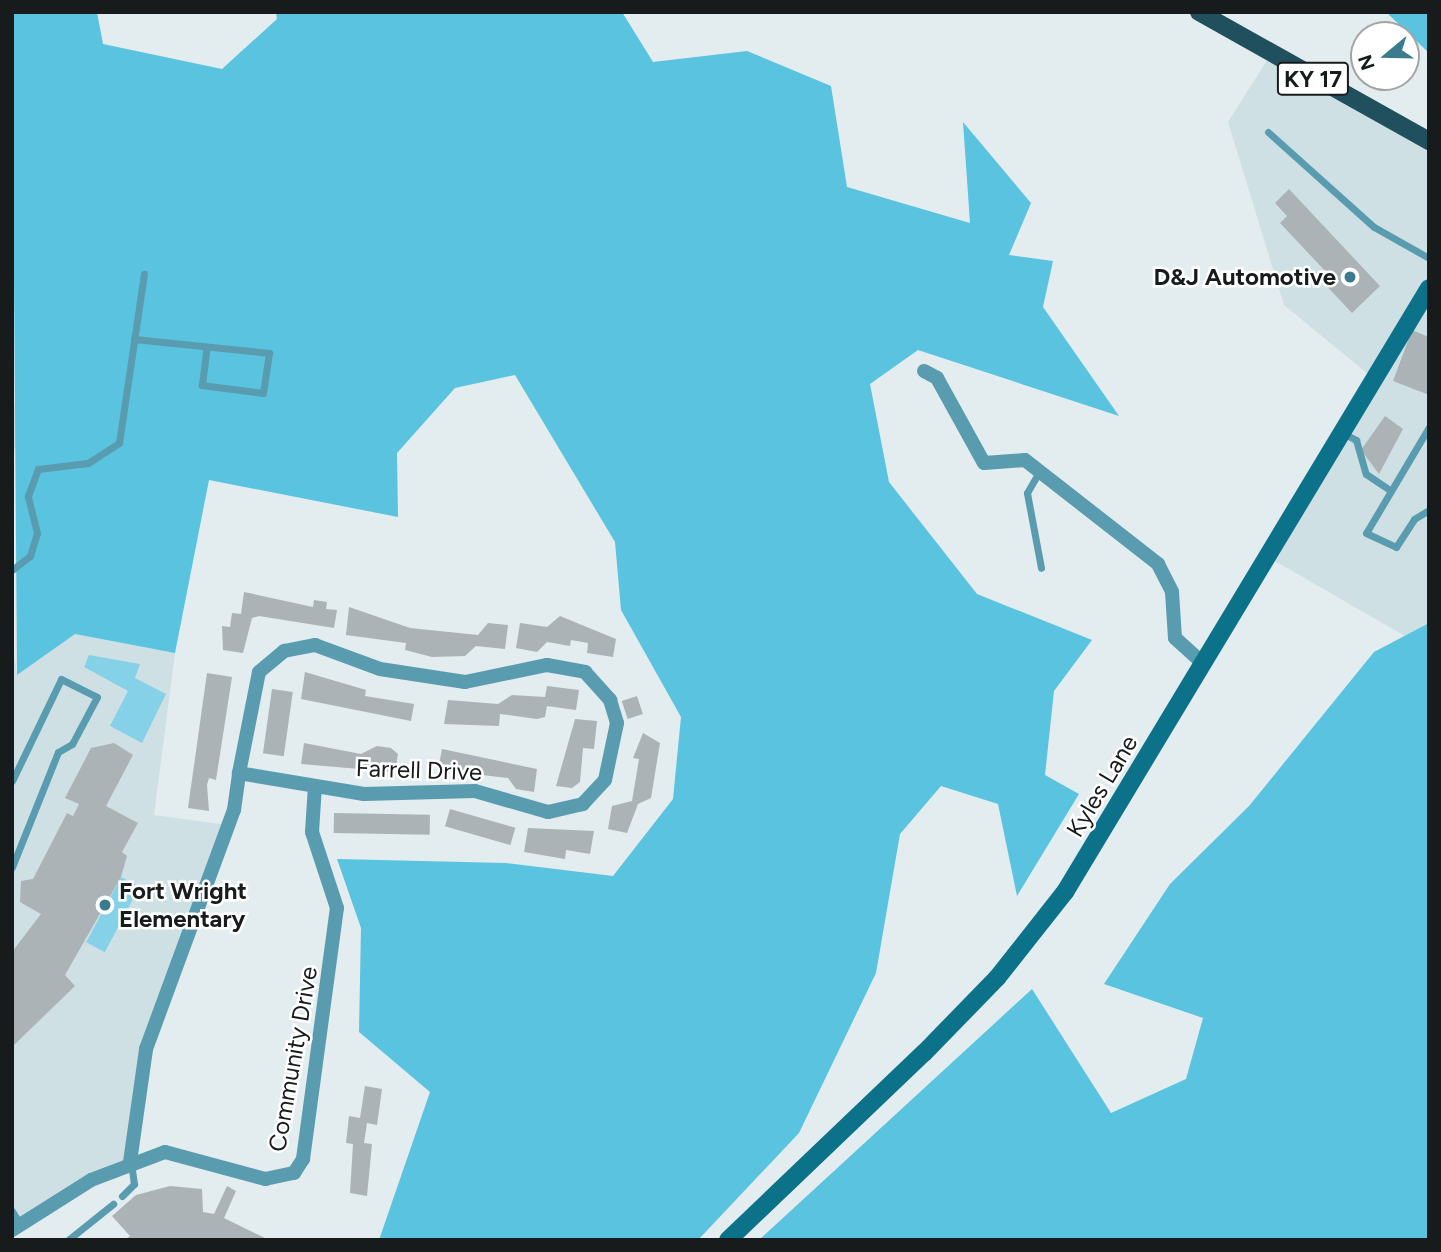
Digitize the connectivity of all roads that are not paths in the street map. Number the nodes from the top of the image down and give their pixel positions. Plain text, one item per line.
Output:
1 (1199, 12) edge
2 (1268, 132) dead end
3 (1429, 141) edge
4 (1429, 258) edge
5 (144, 274) dead end
6 (1429, 288) edge
7 (1424, 307) edge
8 (134, 340) junction
9 (207, 347) junction
10 (924, 371) dead end
11 (1429, 427) edge
12 (1343, 432) junction
13 (1039, 471) junction
14 (1390, 490) junction
15 (1429, 509) edge
16 (1041, 568) dead end
17 (12, 570) edge
18 (1203, 663) junction
19 (239, 773) junction
20 (12, 780) edge
21 (315, 786) junction
22 (12, 844) edge
23 (15, 853) junction
24 (12, 867) edge
25 (131, 1162) junction
26 (122, 1196) dead end
27 (113, 1204) dead end
28 (12, 1211) edge
29 (16, 1227) edge
30 (68, 1240) edge
31 (728, 1240) edge

1 - 3 main road, KY 17
2 - 4 lane
5 - 8 lane
6 - 7 main road, Kyles Lane
7 - 12 main road, Kyles Lane
8 - 9 lane
8 - 17 lane
9 - 9 lane
10 - 13 street
11 - 14 lane
12 - 14 lane
12 - 18 main road, Kyles Lane
13 - 16 lane
13 - 18 street
14 - 15 lane
18 - 31 main road, Kyles Lane
19 - 21 street, Farrell Drive
19 - 21 street, Farrell Drive
19 - 25 street, Farrell Drive
20 - 23 lane
21 - 25 street, Community Drive
22 - 23 lane
23 - 24 lane
25 - 26 lane
25 - 29 street
27 - 30 lane
28 - 29 lane

